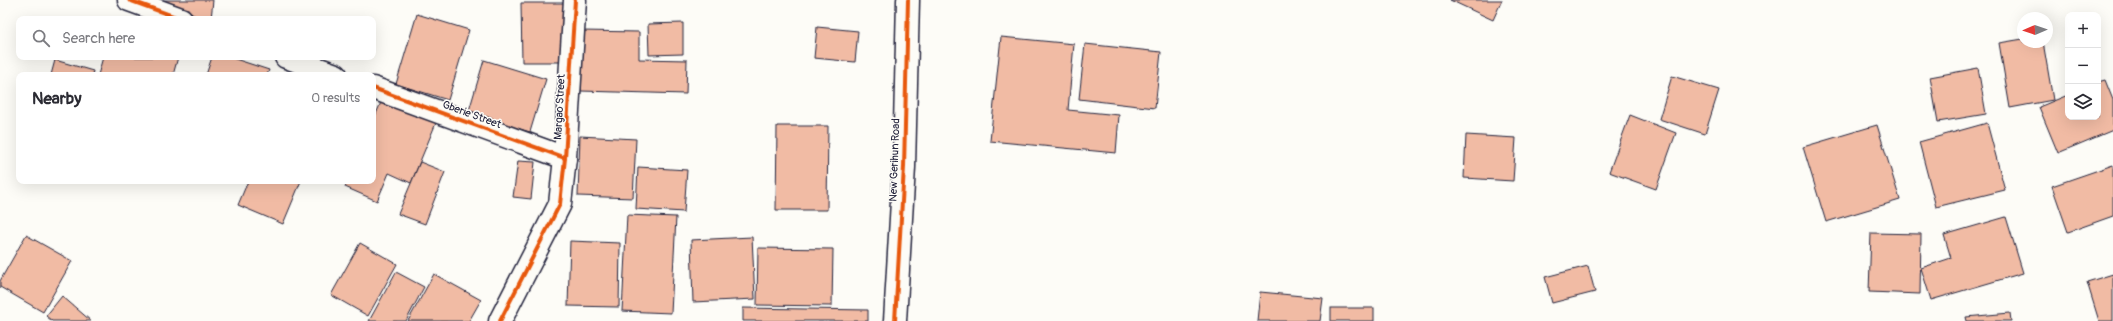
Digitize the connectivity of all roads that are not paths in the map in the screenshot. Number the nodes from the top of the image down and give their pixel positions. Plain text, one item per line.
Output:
1 (129, 0) edge
2 (575, 0) edge
3 (908, 0) edge
4 (173, 16) edge
5 (294, 60) edge
6 (328, 72) edge
7 (376, 89) edge
8 (565, 158) junction
9 (500, 321) edge
10 (895, 321) edge

1 - 4 street
2 - 8 street, Margao Street
3 - 10 street, New Gerihun Road
5 - 6 street
7 - 8 street, Gberie Street
8 - 9 street, Margao Street

